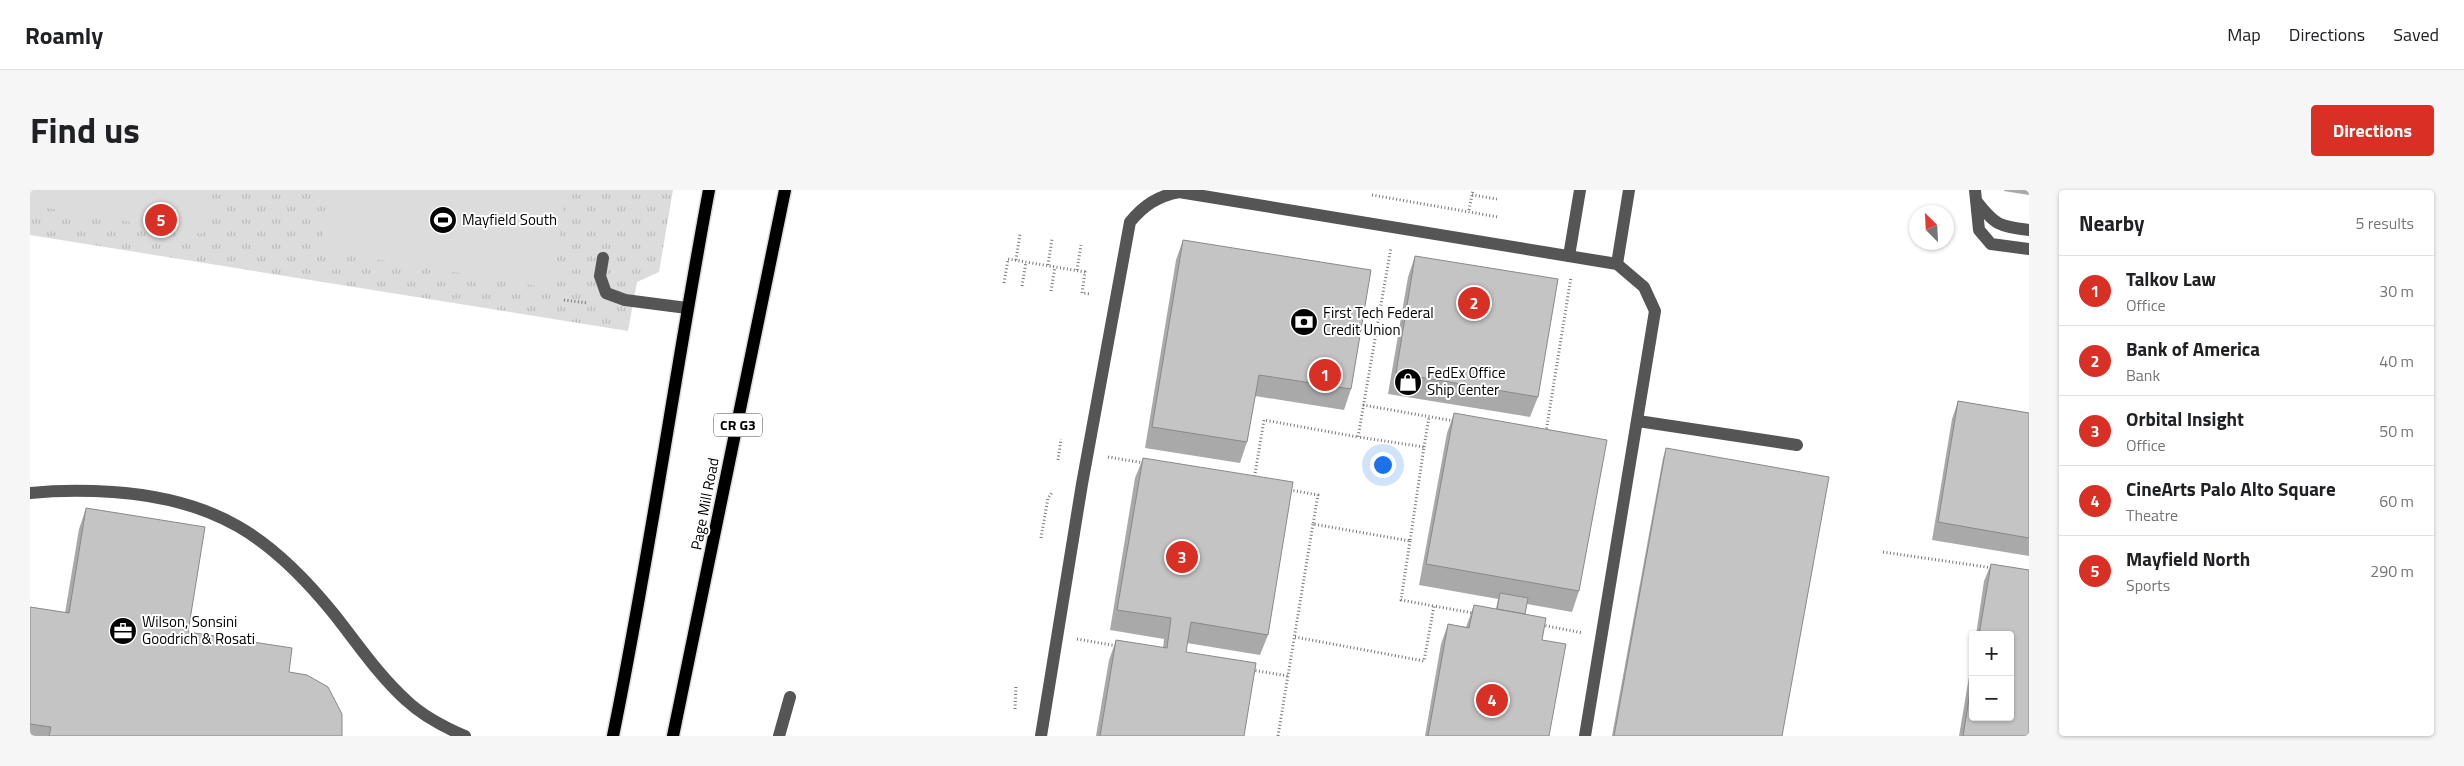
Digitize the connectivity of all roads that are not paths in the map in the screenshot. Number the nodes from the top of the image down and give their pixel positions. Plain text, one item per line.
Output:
1 (709, 190) edge
2 (784, 190) edge
3 (1580, 190) edge
4 (1630, 190) edge
5 (1976, 196) edge
6 (2029, 230) edge
7 (2029, 249) edge
8 (1571, 257) junction
9 (603, 258) dead end
10 (1617, 264) junction
11 (687, 308) junction
12 (1638, 422) junction
13 (1797, 445) dead end
14 (30, 493) edge
15 (790, 697) dead end
16 (465, 736) edge
17 (613, 736) edge
18 (673, 736) edge
19 (779, 736) edge
20 (1041, 736) edge
21 (1585, 736) edge

1 - 11 main road
2 - 18 main road, Page Mill Road / CR G3
3 - 8 lane
4 - 10 lane
5 - 6 lane
5 - 7 lane
8 - 10 lane
8 - 20 lane
9 - 11 lane
10 - 12 lane
11 - 17 main road
12 - 13 lane
12 - 21 lane
14 - 16 lane
15 - 19 lane

